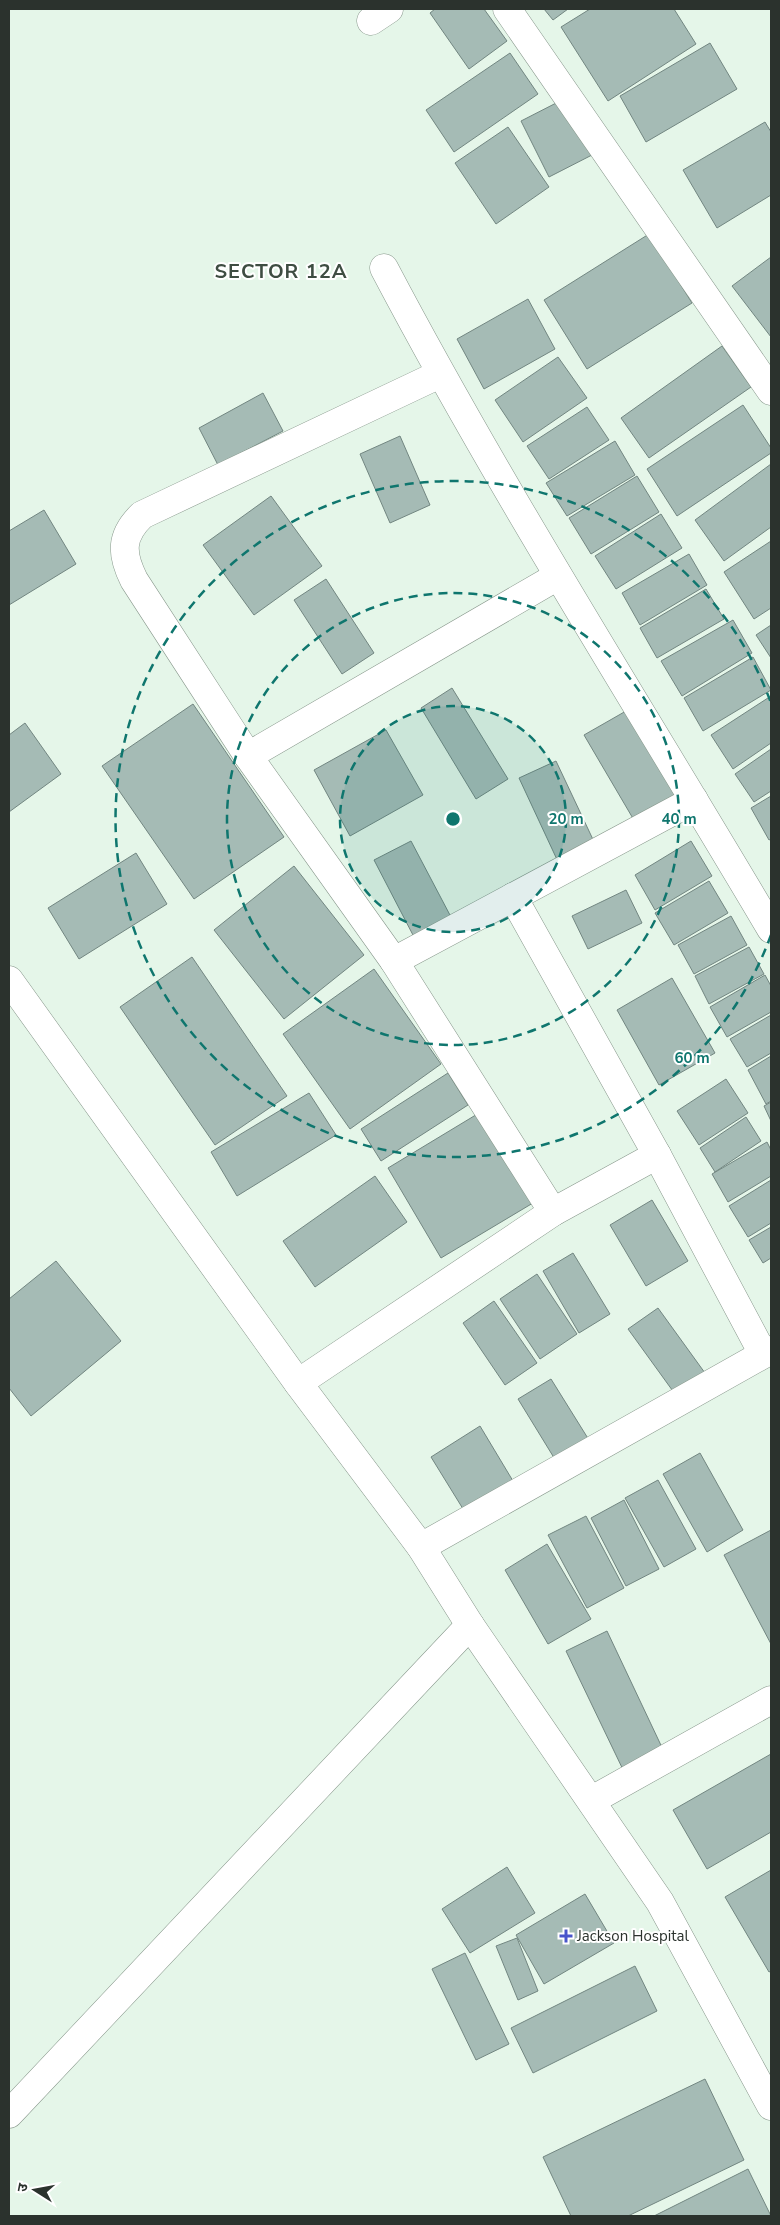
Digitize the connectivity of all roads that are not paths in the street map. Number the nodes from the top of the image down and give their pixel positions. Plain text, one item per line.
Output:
1 (507, 9) edge
2 (384, 268) dead end
3 (440, 374) junction
4 (770, 384) edge
5 (558, 576) junction
6 (248, 756) junction
7 (694, 800) junction
8 (513, 896) junction
9 (771, 929) edge
10 (394, 961) junction
11 (9, 980) edge
12 (657, 1155) junction
13 (553, 1212) junction
14 (767, 1352) edge
15 (298, 1382) junction
16 (420, 1547) junction
17 (470, 1625) junction
18 (771, 1700) edge
19 (592, 1800) junction
20 (771, 2106) edge
21 (9, 2113) edge

1 - 4 street
2 - 3 street
3 - 5 street
3 - 6 street
5 - 6 street
5 - 7 street
6 - 10 street
7 - 8 street
7 - 9 street
8 - 10 street
8 - 12 street
10 - 13 street
11 - 15 street
12 - 13 street
12 - 14 street
13 - 15 street
14 - 16 street
15 - 16 street
16 - 17 street
17 - 19 street
17 - 21 street
18 - 19 street
19 - 20 street

